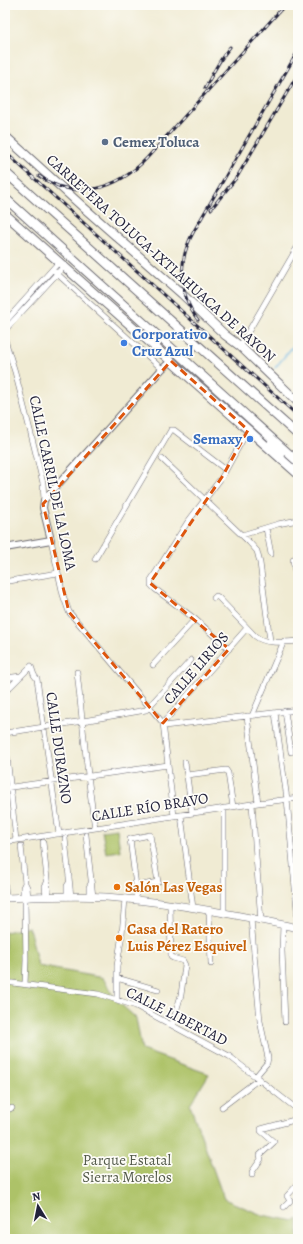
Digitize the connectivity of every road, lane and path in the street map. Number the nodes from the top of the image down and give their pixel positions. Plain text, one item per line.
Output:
1 (5, 136) edge
2 (5, 172) edge
3 (5, 198) edge
4 (5, 214) edge
5 (298, 246) edge
6 (61, 264) junction
7 (55, 272) junction
8 (108, 306) junction
9 (101, 313) junction
10 (5, 322) edge
11 (5, 330) edge
12 (5, 340) edge
13 (240, 346) junction
14 (171, 361) junction
15 (162, 369) junction
16 (298, 402) edge
17 (248, 430) junction
18 (268, 435) junction
19 (298, 435) edge
20 (162, 459) dead end
21 (282, 460) junction
22 (298, 462) edge
23 (227, 469) junction
24 (298, 474) edge
25 (205, 499) junction
26 (44, 500) junction
27 (298, 520) edge
28 (266, 528) junction
29 (242, 535) junction
30 (51, 540) junction
31 (5, 548) edge
32 (271, 554) dead end
33 (298, 555) edge
34 (95, 560) dead end
35 (58, 573) junction
36 (9, 581) dead end
37 (298, 589) edge
38 (214, 598) dead end
39 (195, 619) junction
40 (247, 628) junction
41 (270, 641) junction
42 (298, 641) edge
43 (284, 642) junction
44 (229, 649) junction
45 (191, 660) dead end
46 (153, 665) dead end
47 (77, 672) dead end
48 (21, 676) junction
49 (5, 678) edge
50 (5, 692) edge
51 (149, 707) junction
52 (285, 712) junction
53 (298, 712) edge
54 (275, 713) junction
55 (249, 716) junction
56 (83, 722) junction
57 (163, 725) junction
58 (44, 728) junction
59 (5, 733) edge
60 (5, 737) edge
61 (291, 752) dead end
62 (185, 762) dead end
63 (168, 765) junction
64 (89, 775) junction
65 (187, 775) junction
66 (51, 781) junction
67 (8, 787) edge
68 (298, 798) edge
69 (287, 799) junction
70 (258, 803) junction
71 (252, 804) junction
72 (233, 807) junction
73 (224, 808) junction
74 (192, 813) junction
75 (181, 815) junction
76 (174, 816) junction
77 (95, 828) junction
78 (59, 834) junction
79 (86, 835) dead end
80 (65, 838) dead end
81 (16, 840) junction
82 (5, 842) edge
83 (43, 842) dead end
84 (21, 846) dead end
85 (5, 886) edge
86 (136, 886) junction
87 (47, 897) junction
88 (69, 897) junction
89 (91, 897) junction
90 (6, 898) edge
91 (25, 898) junction
92 (125, 899) junction
93 (136, 900) junction
94 (170, 905) junction
95 (193, 908) junction
96 (209, 911) junction
97 (224, 914) junction
98 (250, 918) junction
99 (262, 921) junction
100 (298, 921) edge
101 (283, 925) junction
102 (298, 928) edge
103 (211, 964) dead end
104 (116, 978) junction
105 (5, 982) edge
106 (25, 984) junction
107 (158, 990) dead end
108 (117, 999) junction
109 (286, 1022) dead end
110 (172, 1025) junction
111 (258, 1078) junction
112 (222, 1107) dead end
113 (12, 1108) dead end
114 (298, 1110) edge
115 (5, 1111) edge
116 (298, 1119) edge
117 (252, 1174) dead end
118 (298, 1184) edge
119 (284, 1207) dead end

1 - 13 main road, CARRETERA TOLUCA-IXTLAHUACA DE RAYON
2 - 19 main road
3 - 18 main road
4 - 6 main road
5 - 13 street
6 - 7 street
6 - 8 main road
7 - 9 street
7 - 10 street
7 - 11 street
8 - 9 street
8 - 14 main road
9 - 15 street
12 - 26 street, CALLE CARRIL DE LA LOMA
13 - 16 main road, CARRETERA TOLUCA-IXTLAHUACA DE RAYON
14 - 15 street
14 - 17 main road
15 - 26 street
17 - 21 main road
17 - 23 street
18 - 21 main road
18 - 22 main road
20 - 25 street
21 - 24 main road
23 - 25 street
23 - 34 street
25 - 29 street
25 - 39 street
26 - 30 street, CALLE CARRIL DE LA LOMA
27 - 28 street
28 - 29 street
28 - 32 street
29 - 41 street
30 - 31 street
30 - 35 street, CALLE CARRIL DE LA LOMA
33 - 37 street
35 - 36 street
35 - 51 street, CALLE CARRIL DE LA LOMA
38 - 40 street
39 - 44 street
39 - 46 street
40 - 41 street
40 - 44 street, CALLE LIRIOS
41 - 43 street
42 - 43 street
43 - 55 street
44 - 57 street, CALLE LIRIOS
45 - 51 street
47 - 56 street
48 - 49 street
48 - 50 street
48 - 58 street, CALLE DURAZNO
51 - 56 street
51 - 57 street
52 - 53 street
52 - 54 street
52 - 61 street
54 - 55 street
54 - 69 street
55 - 57 street
55 - 70 street
56 - 58 street
56 - 64 street
57 - 63 street
58 - 59 street
58 - 66 street, CALLE DURAZNO
60 - 67 street
62 - 65 street
63 - 64 street
63 - 76 street
64 - 66 street
64 - 77 street
65 - 72 street
65 - 74 street
66 - 67 street
66 - 78 street, CALLE DURAZNO
67 - 81 street
68 - 69 street, CALLE RÍO BRAVO
69 - 70 street, CALLE RÍO BRAVO
69 - 100 street
70 - 71 street, CALLE RÍO BRAVO
71 - 72 street, CALLE RÍO BRAVO
71 - 99 street
72 - 73 street, CALLE RÍO BRAVO
73 - 74 street, CALLE RÍO BRAVO
73 - 97 street
74 - 75 street, CALLE RÍO BRAVO
75 - 76 street, CALLE RÍO BRAVO
75 - 95 street
76 - 77 street, CALLE RÍO BRAVO
77 - 78 street, CALLE RÍO BRAVO
78 - 81 street, CALLE RÍO BRAVO
79 - 89 street
80 - 88 street
81 - 82 street, CALLE RÍO BRAVO
83 - 87 street
84 - 91 street
85 - 90 street
86 - 86 street
86 - 93 street
87 - 88 main road
87 - 91 main road
88 - 89 main road
89 - 92 main road
90 - 91 main road
91 - 106 street
92 - 93 main road
92 - 104 street
93 - 94 main road
94 - 95 main road
94 - 110 street
95 - 96 main road
96 - 97 main road
96 - 103 street
97 - 98 main road
98 - 99 main road
98 - 111 street
99 - 101 main road
101 - 102 main road
101 - 109 street
104 - 107 street
104 - 108 street
105 - 106 street, CALLE LIBERTAD
106 - 108 street, CALLE LIBERTAD
108 - 110 street, CALLE LIBERTAD
110 - 111 street, CALLE LIBERTAD
111 - 112 street
111 - 114 street, CALLE LIBERTAD
113 - 115 street
116 - 117 street
118 - 119 street

